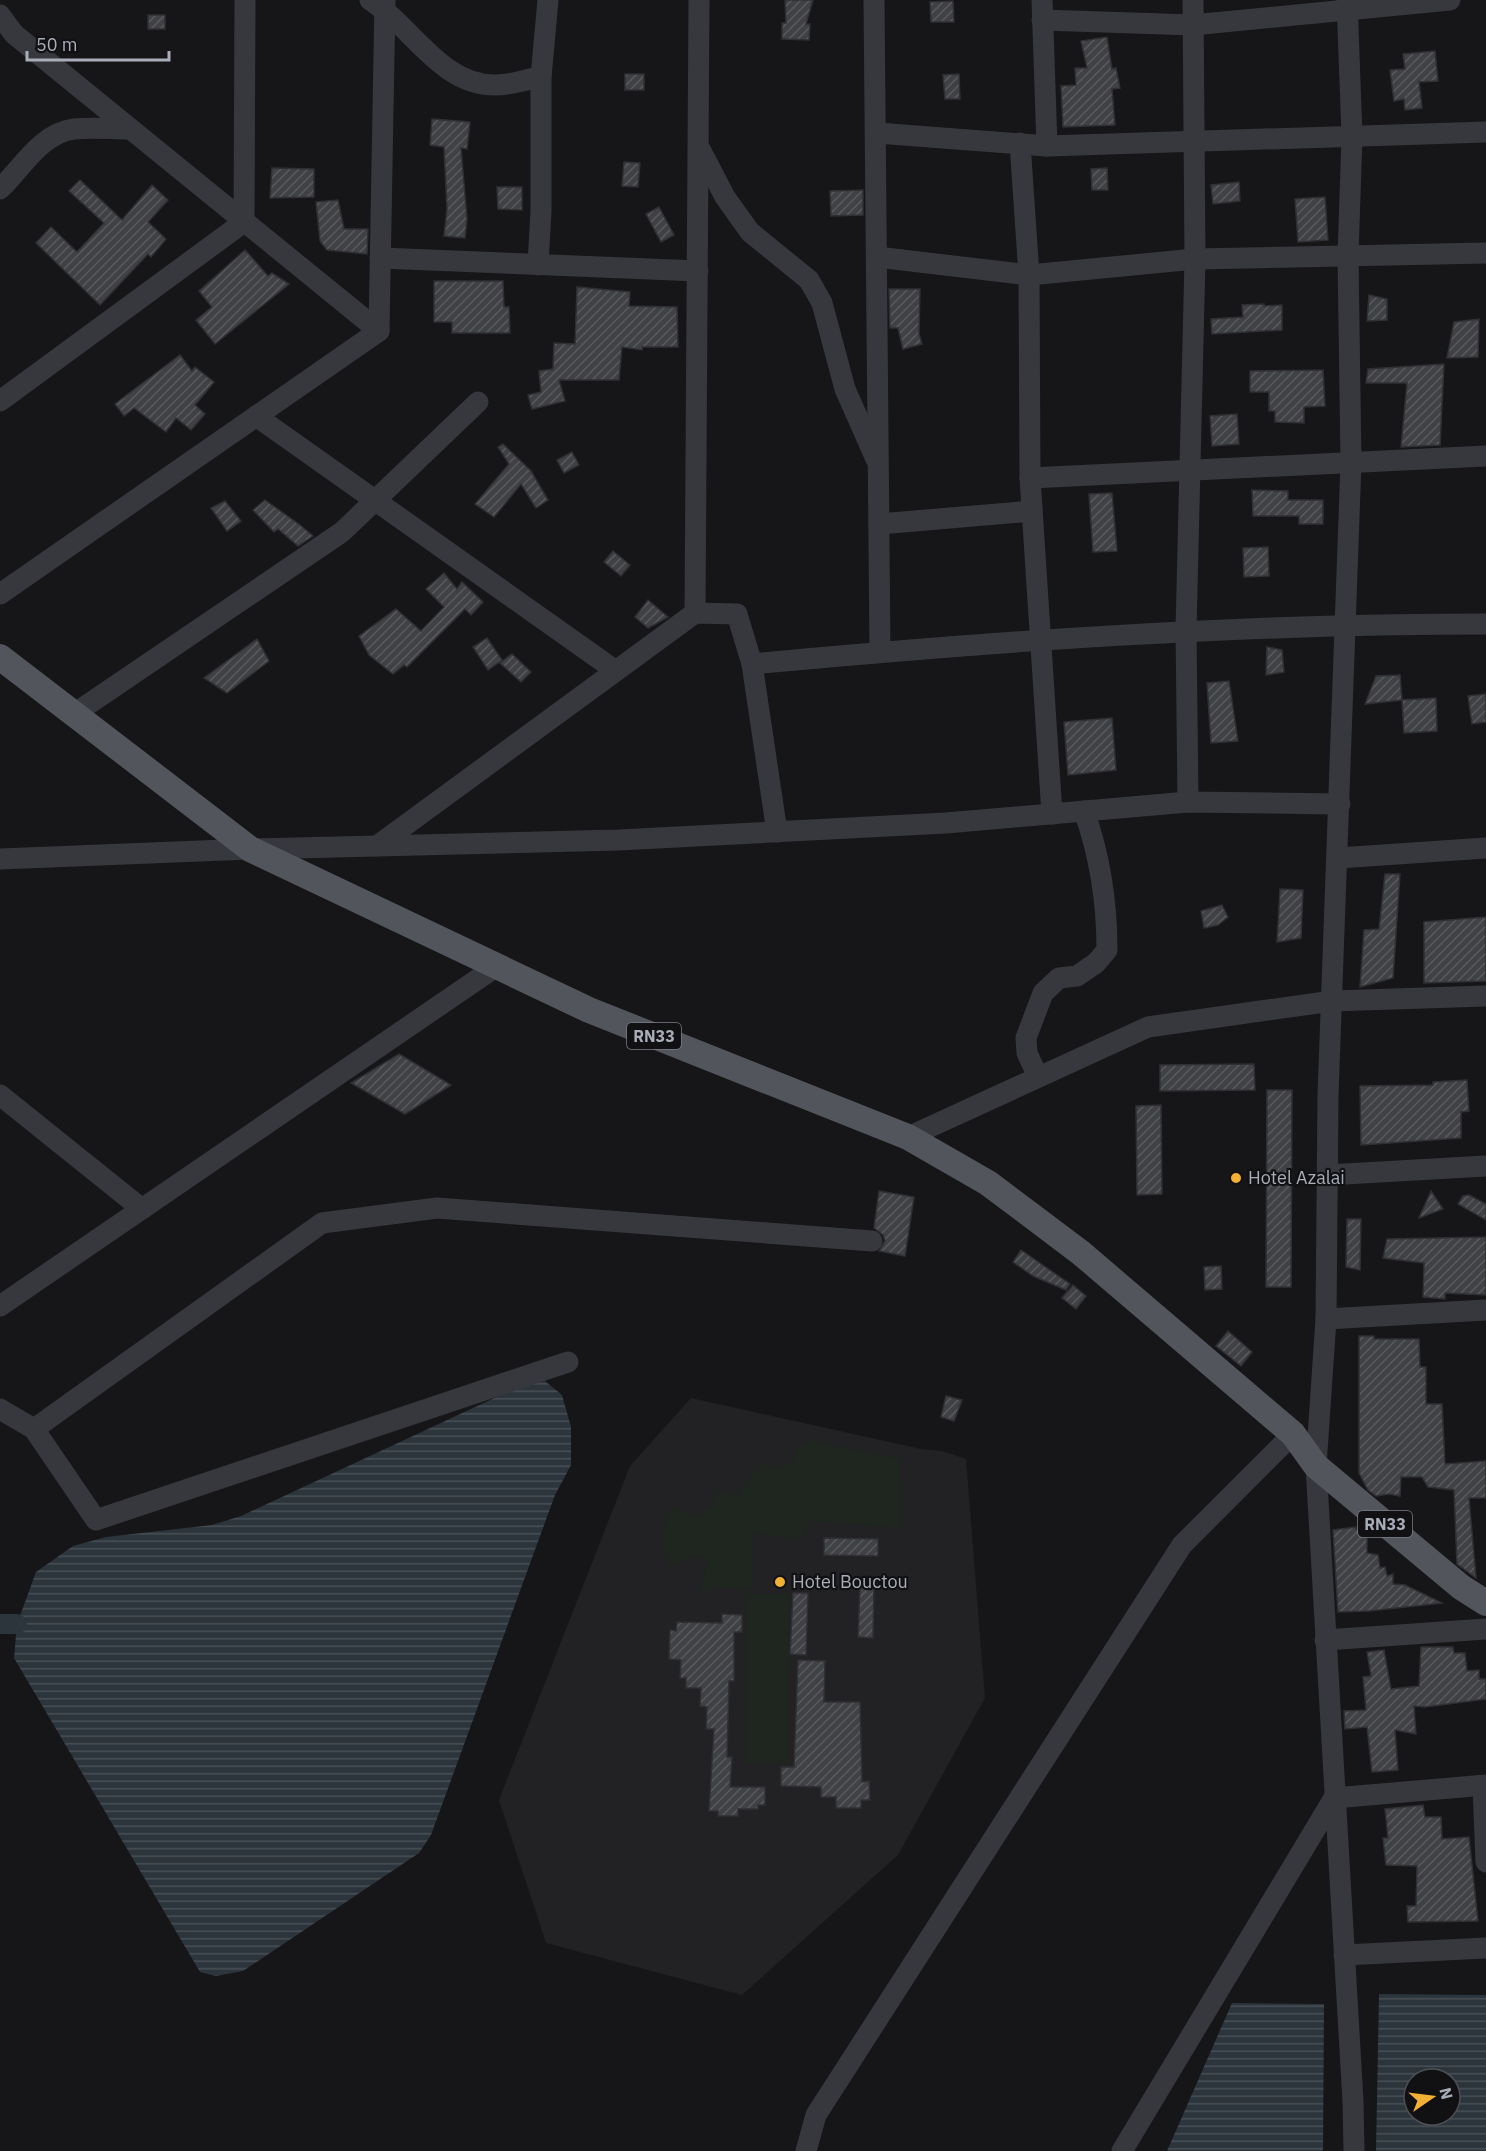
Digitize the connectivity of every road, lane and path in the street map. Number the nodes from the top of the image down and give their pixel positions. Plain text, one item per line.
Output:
1 (245, 0) edge
2 (548, 0) edge
3 (699, 0) edge
4 (874, 0) edge
5 (1193, 0) edge
6 (1450, 0) edge
7 (380, 3) edge
8 (1347, 4) edge
9 (1042, 10) edge
10 (0, 15) edge
11 (1193, 25) junction
12 (542, 77) junction
13 (130, 129) junction
14 (877, 132) junction
15 (1486, 132) edge
16 (1352, 135) junction
17 (1193, 141) junction
18 (1020, 143) junction
19 (699, 146) junction
20 (1047, 146) junction
21 (0, 189) edge
22 (244, 222) junction
23 (1486, 253) edge
24 (1348, 256) junction
25 (878, 257) junction
26 (380, 258) junction
27 (1196, 259) junction
28 (538, 265) junction
29 (698, 272) junction
30 (1029, 275) junction
31 (379, 331) junction
32 (0, 401) edge
33 (478, 402) dead end
34 (256, 416) junction
35 (1486, 456) edge
36 (1351, 462) junction
37 (878, 464) junction
38 (1190, 470) junction
39 (1030, 478) junction
40 (375, 500) junction
41 (1032, 511) junction
42 (879, 524) junction
43 (0, 594) edge
44 (695, 613) junction
45 (1344, 624) junction
46 (1486, 624) edge
47 (1186, 630) junction
48 (1042, 639) junction
49 (880, 652) junction
50 (0, 657) edge
51 (752, 664) junction
52 (616, 671) junction
53 (74, 714) junction
54 (1188, 802) junction
55 (1340, 804) junction
56 (1084, 811) junction
57 (1053, 814) junction
58 (777, 832) junction
59 (377, 846) junction
60 (1486, 848) edge
61 (250, 849) junction
62 (1338, 858) junction
63 (0, 859) edge
64 (497, 966) junction
65 (1486, 996) edge
66 (1332, 1001) junction
67 (1038, 1077) junction
68 (0, 1095) edge
69 (908, 1137) junction
70 (1486, 1166) edge
71 (1327, 1175) junction
72 (141, 1209) junction
73 (872, 1241) dead end
74 (0, 1306) edge
75 (1486, 1310) edge
76 (1326, 1319) junction
77 (568, 1362) dead end
78 (0, 1409) edge
79 (34, 1430) junction
80 (1293, 1434) junction
81 (1316, 1466) junction
82 (1486, 1603) edge
83 (1486, 1629) edge
84 (1325, 1640) junction
85 (1485, 1785) edge
86 (1334, 1798) junction
87 (1486, 1862) edge
88 (1486, 1948) edge
89 (1344, 1955) junction
90 (806, 2151) edge
91 (1122, 2151) edge
92 (1354, 2151) edge

1 - 22 street
2 - 12 street
3 - 19 street
4 - 14 street
5 - 11 street
6 - 8 street
7 - 12 street
7 - 26 street
8 - 11 street
8 - 16 street
9 - 11 street
9 - 20 street
10 - 13 street
11 - 17 street
12 - 28 street
13 - 21 street
13 - 22 street
14 - 18 street
14 - 25 street
15 - 16 street
16 - 17 street
16 - 24 street
17 - 20 street
17 - 27 street
18 - 20 street
18 - 30 street
19 - 29 street
19 - 37 street
22 - 31 street
22 - 32 street
23 - 24 street
24 - 27 street
24 - 36 street
25 - 30 street
25 - 37 street
26 - 28 street
26 - 31 street
27 - 30 street
27 - 38 street
28 - 29 street
29 - 44 street
30 - 39 street
31 - 34 street
33 - 40 street
34 - 40 street
34 - 43 street
35 - 36 street
36 - 38 street
36 - 45 street
37 - 42 street
38 - 39 street
38 - 47 street
39 - 41 street
40 - 52 street
40 - 53 street
41 - 42 street
41 - 48 street
42 - 49 street
44 - 51 street
44 - 52 street
45 - 46 street
45 - 47 street
45 - 55 street
47 - 48 street
47 - 54 street
48 - 49 street
48 - 57 street
49 - 51 street
50 - 53 main road, RN33
51 - 58 street
52 - 59 street
53 - 61 main road, RN33
54 - 55 street
54 - 56 street
55 - 62 street
56 - 57 street
56 - 67 street
57 - 58 street
58 - 59 street
59 - 61 street
60 - 62 street
61 - 63 street
61 - 64 main road, RN33
62 - 66 street
64 - 69 main road, RN33
64 - 72 street
65 - 66 street
66 - 67 street
66 - 71 street
67 - 69 street
68 - 72 street
69 - 80 main road, RN33
70 - 71 street
71 - 76 street
72 - 74 street
73 - 79 street
75 - 76 street
76 - 81 street
77 - 79 street
78 - 79 street
80 - 81 main road, RN33
80 - 90 street
81 - 82 main road, RN33
81 - 84 street
83 - 84 street
84 - 86 street
85 - 86 street
85 - 87 street
86 - 89 street
86 - 91 street
88 - 89 street
89 - 92 street

